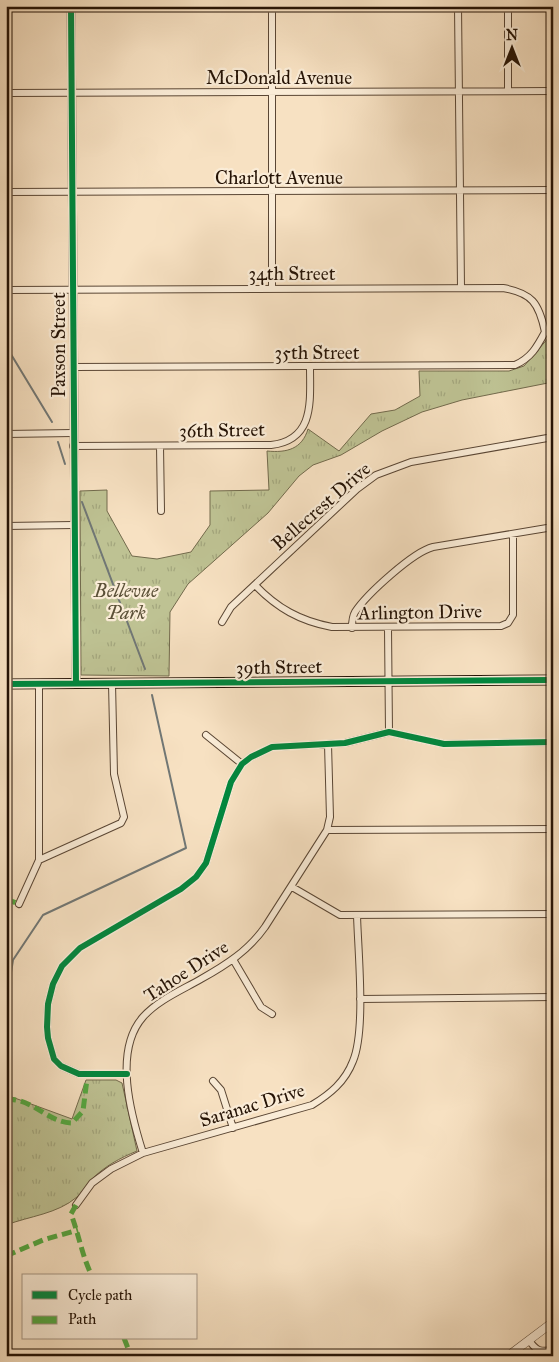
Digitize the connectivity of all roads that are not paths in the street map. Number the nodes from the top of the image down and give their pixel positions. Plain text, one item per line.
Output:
1 (71, 6) edge
2 (272, 6) edge
3 (458, 6) edge
4 (508, 6) edge
5 (459, 91) junction
6 (508, 91) junction
7 (553, 91) edge
8 (72, 92) junction
9 (272, 92) junction
10 (6, 93) edge
11 (459, 190) junction
12 (553, 190) edge
13 (6, 192) edge
14 (272, 192) junction
15 (72, 193) junction
16 (461, 287) junction
17 (272, 288) junction
18 (6, 290) edge
19 (73, 290) junction
20 (545, 332) junction
21 (553, 332) edge
22 (73, 367) junction
23 (310, 367) junction
24 (73, 433) junction
25 (6, 434) edge
26 (553, 438) edge
27 (73, 446) junction
28 (160, 446) junction
29 (161, 511) dead end
30 (73, 525) junction
31 (6, 526) edge
32 (553, 526) edge
33 (513, 534) junction
34 (255, 585) junction
35 (222, 622) dead end
36 (352, 628) junction
37 (388, 628) junction
38 (553, 680) edge
39 (389, 681) junction
40 (76, 683) junction
41 (112, 683) junction
42 (6, 684) edge
43 (39, 684) junction
44 (389, 732) junction
45 (206, 735) dead end
46 (553, 742) edge
47 (328, 744) junction
48 (242, 764) junction
49 (553, 829) edge
50 (327, 830) junction
51 (39, 860) junction
52 (292, 887) junction
53 (19, 904) dead end
54 (553, 914) edge
55 (357, 915) junction
56 (234, 961) junction
57 (553, 997) edge
58 (360, 999) junction
59 (272, 1014) dead end
60 (127, 1074) junction
61 (213, 1081) dead end
62 (233, 1128) junction
63 (143, 1153) junction
64 (76, 1205) dead end
65 (553, 1322) edge
66 (529, 1340) junction
67 (553, 1350) edge
68 (508, 1356) edge

1 - 8 street, Paxson Street
2 - 9 street
3 - 5 street
4 - 6 street
5 - 6 street, McDonald Avenue
5 - 9 street, McDonald Avenue
5 - 11 street
6 - 7 street, McDonald Avenue
8 - 9 street, McDonald Avenue
8 - 10 street, McDonald Avenue
8 - 15 street, Paxson Street
9 - 14 street
11 - 12 street, Charlott Avenue
11 - 14 street, Charlott Avenue
11 - 16 street
13 - 15 street, Charlott Avenue
14 - 15 street, Charlott Avenue
14 - 17 street
15 - 19 street, Paxson Street
16 - 17 street, 34th Street
16 - 20 street, 34th Street
17 - 19 street, 34th Street
18 - 19 street, 34th Street
19 - 22 street, Paxson Street
20 - 21 street
20 - 23 street, 35th Street
22 - 23 street, 35th Street
22 - 24 street, Paxson Street
23 - 28 street, 36th Street
24 - 25 street
24 - 27 street, Paxson Street
26 - 34 street, Bellecrest Drive
27 - 28 street, 36th Street
27 - 30 street, Paxson Street
28 - 29 street
30 - 31 street
30 - 40 street, Paxson Street
32 - 33 street
33 - 36 street
33 - 37 street, Arlington Drive
34 - 35 street, Bellecrest Drive
34 - 36 street, Arlington Drive
36 - 37 street, Arlington Drive
37 - 39 street
38 - 39 main road, 39th Street
39 - 41 main road, 39th Street
39 - 44 street
40 - 41 main road, 39th Street
40 - 43 main road, 39th Street
41 - 51 street
42 - 43 main road, 39th Street
43 - 51 street
44 - 46 street
44 - 47 street
45 - 48 street
47 - 48 street
47 - 50 street, Tahoe Drive
48 - 60 street
49 - 50 street
50 - 52 street, Tahoe Drive
51 - 53 street
52 - 55 street
52 - 56 street, Tahoe Drive
54 - 55 street
55 - 58 street, Saranac Drive
56 - 59 street
56 - 60 street, Tahoe Drive
57 - 58 street
58 - 62 street, Saranac Drive
60 - 63 street, Tahoe Drive
61 - 62 street
62 - 63 street, Saranac Drive
63 - 64 street, Saranac Drive
65 - 66 street
66 - 67 street
66 - 68 street

